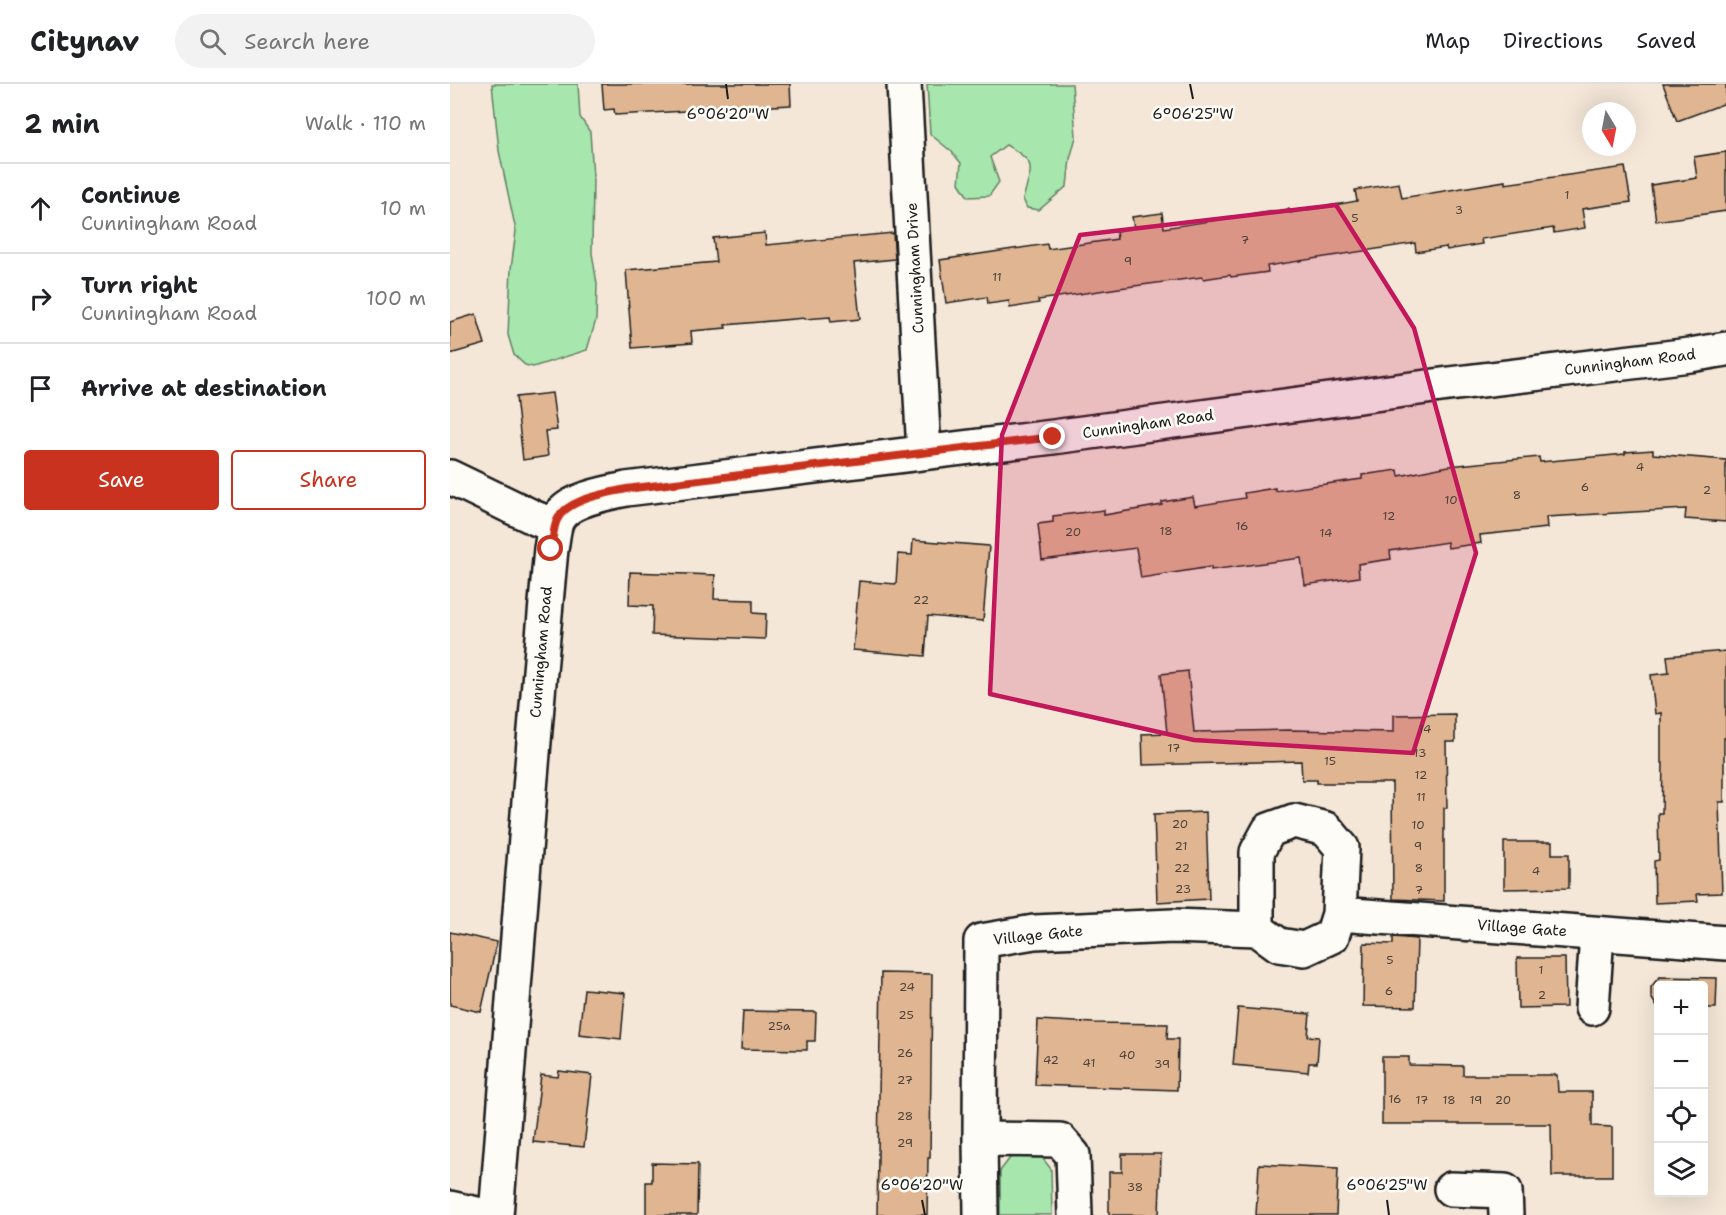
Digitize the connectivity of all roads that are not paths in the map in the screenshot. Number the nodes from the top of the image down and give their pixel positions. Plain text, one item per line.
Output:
1 (904, 84) edge
2 (1726, 349) edge
3 (924, 452) junction
4 (450, 477) edge
5 (555, 526) junction
6 (1339, 914) junction
7 (1257, 929) junction
8 (1598, 933) junction
9 (1726, 943) edge
10 (1592, 1008) dead end
11 (980, 1139) junction
12 (1450, 1189) dead end
13 (450, 1208) edge
14 (482, 1215) edge
15 (496, 1215) edge
16 (981, 1215) edge
17 (1075, 1215) edge
18 (1506, 1215) edge

1 - 3 street, Cunningham Drive
2 - 3 street, Cunningham Road
3 - 5 street, Cunningham Road
4 - 5 street
5 - 15 street, Cunningham Road
6 - 7 street
6 - 7 street
6 - 8 street, Village Gate
7 - 11 street, Village Gate
8 - 9 street, Village Gate
8 - 10 street
11 - 16 street, Village Gate
11 - 17 street
12 - 18 street
13 - 14 street

